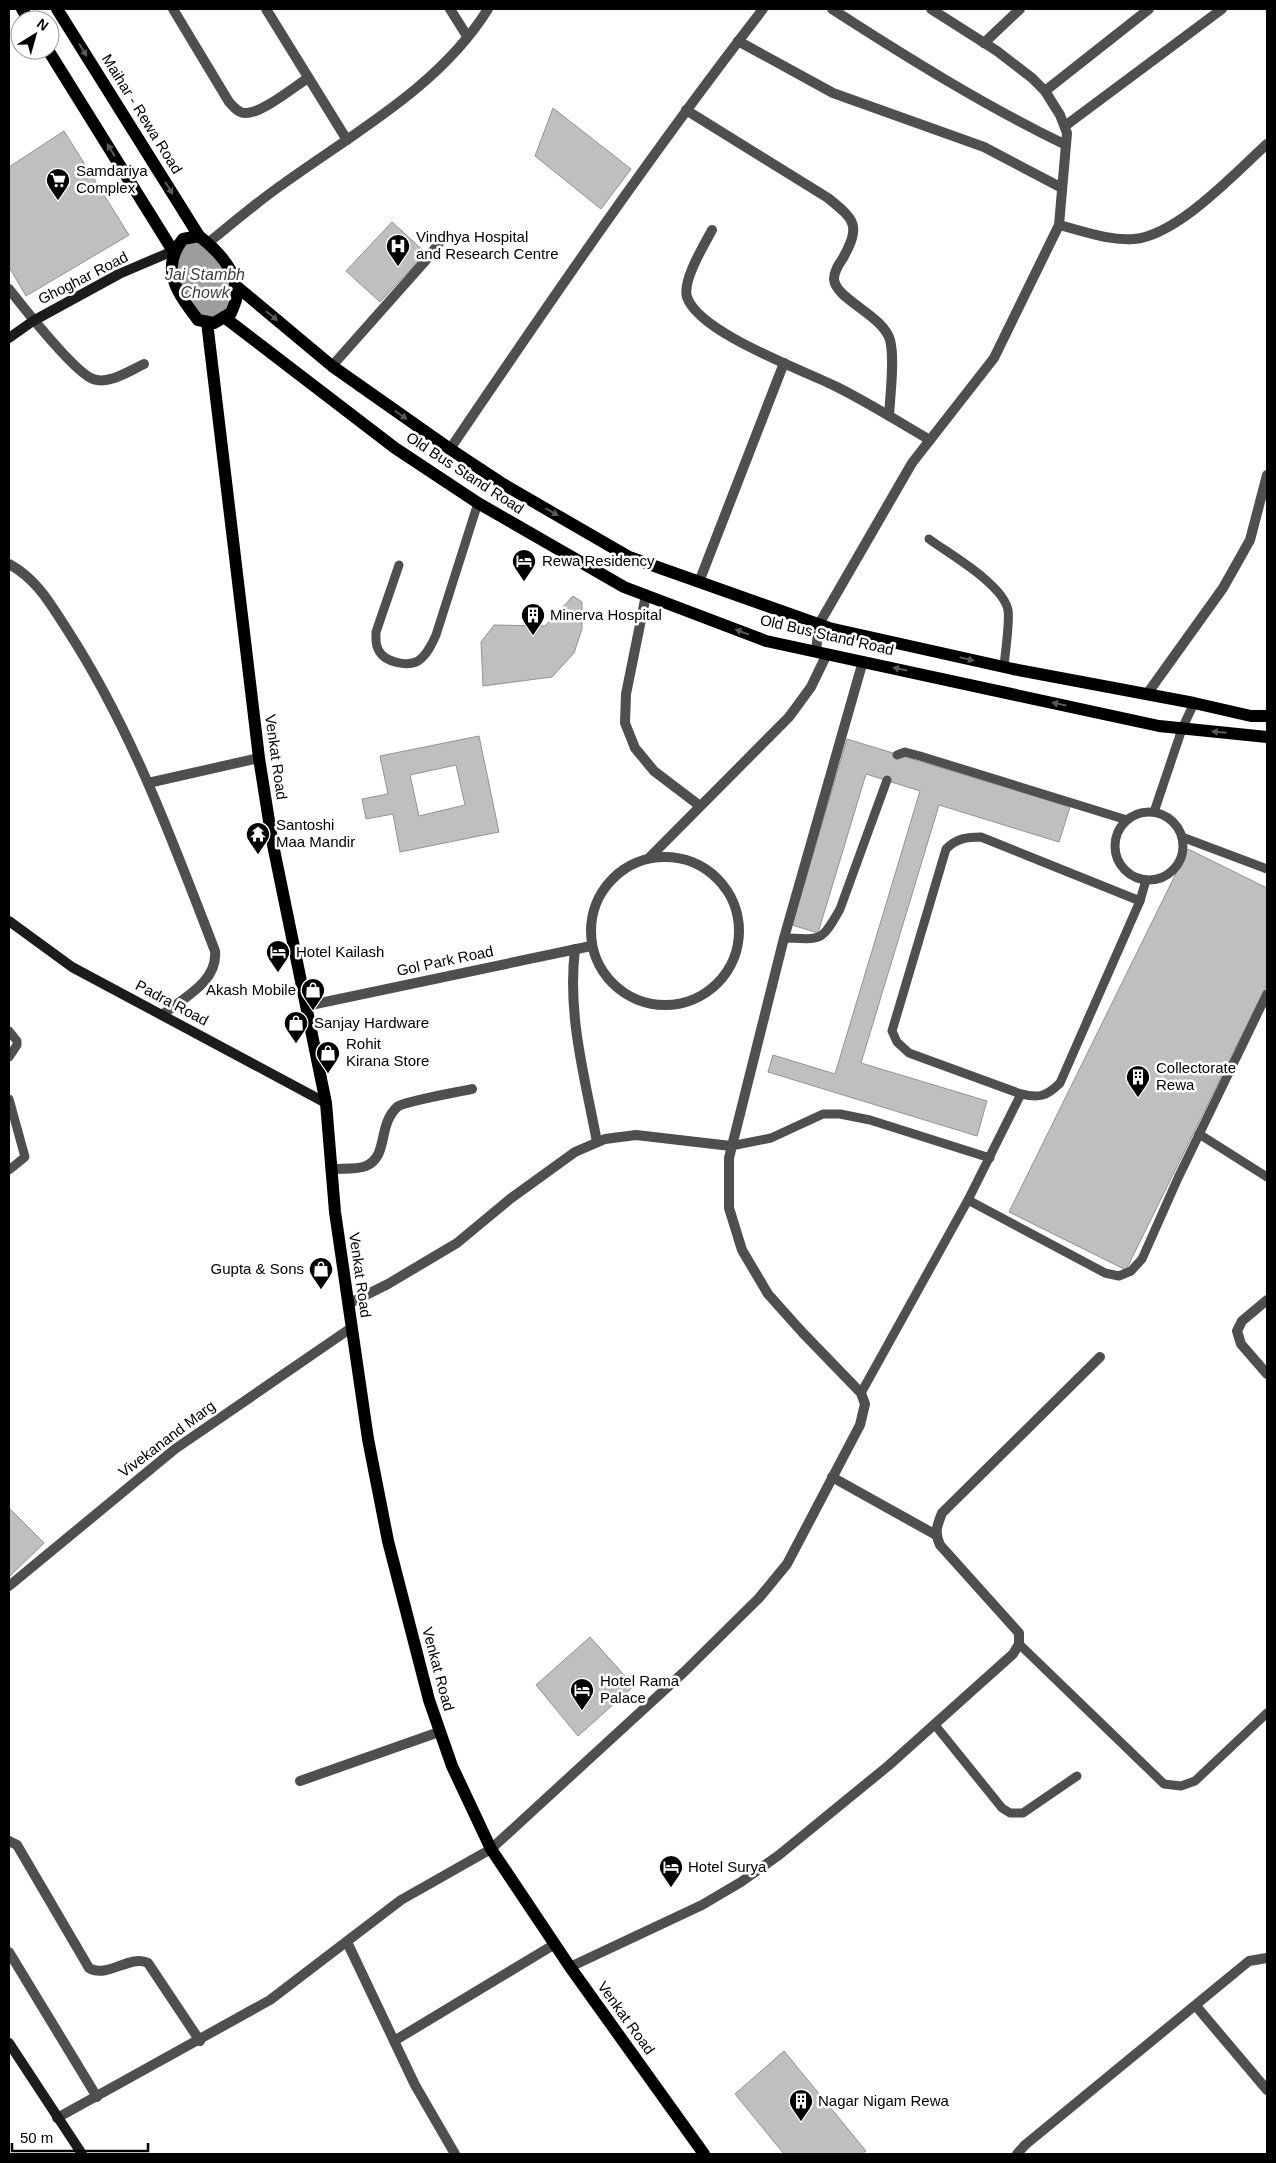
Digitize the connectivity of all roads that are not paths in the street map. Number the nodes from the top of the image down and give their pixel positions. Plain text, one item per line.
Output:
1 (57, 9) edge
2 (173, 9) edge
3 (266, 9) edge
4 (450, 9) edge
5 (488, 9) edge
6 (763, 9) edge
7 (832, 9) edge
8 (932, 9) edge
9 (1020, 9) edge
10 (1149, 9) edge
11 (1222, 9) edge
12 (467, 36) junction
13 (738, 41) junction
14 (984, 43) junction
15 (54, 60) edge
16 (308, 78) junction
17 (1045, 91) junction
18 (686, 110) junction
19 (1065, 126) junction
20 (347, 140) junction
21 (1267, 144) edge
22 (1066, 145) junction
23 (1062, 188) junction
24 (1059, 225) junction
25 (712, 230) dead end
26 (445, 235) dead end
27 (204, 240) junction
28 (173, 251) junction
29 (235, 285) junction
30 (9, 289) edge
31 (224, 317) junction
32 (33, 321) junction
33 (208, 322) junction
34 (9, 338) edge
35 (784, 363) junction
36 (144, 364) dead end
37 (332, 366) junction
38 (889, 416) junction
39 (930, 440) junction
40 (450, 449) junction
41 (1267, 474) edge
42 (478, 503) junction
43 (929, 539) dead end
44 (9, 564) edge
45 (399, 565) dead end
46 (700, 582) junction
47 (646, 595) junction
48 (819, 624) junction
49 (822, 653) junction
50 (863, 661) junction
51 (1004, 667) junction
52 (1147, 694) junction
53 (1194, 703) junction
54 (1267, 716) edge
55 (1182, 729) junction
56 (1267, 737) edge
57 (897, 755) dead end
58 (258, 758) junction
59 (887, 780) dead end
60 (148, 783) junction
61 (700, 806) junction
62 (1154, 812) junction
63 (1127, 820) junction
64 (1182, 837) junction
65 (649, 858) junction
66 (1267, 869) edge
67 (1146, 880) junction
68 (1140, 901) junction
69 (9, 921) edge
70 (784, 938) junction
71 (591, 946) junction
72 (575, 949) junction
73 (1267, 994) edge
74 (306, 1006) junction
75 (162, 1015) junction
76 (9, 1030) edge
77 (9, 1057) edge
78 (472, 1089) dead end
79 (1021, 1094) junction
80 (9, 1099) edge
81 (326, 1103) junction
82 (1199, 1134) junction
83 (597, 1142) junction
84 (731, 1146) junction
85 (990, 1158) junction
86 (331, 1169) junction
87 (9, 1170) edge
88 (1267, 1177) edge
89 (968, 1200) junction
90 (1267, 1300) edge
91 (348, 1304) junction
92 (351, 1328) junction
93 (1100, 1357) dead end
94 (1267, 1374) edge
95 (861, 1393) junction
96 (832, 1478) junction
97 (936, 1535) junction
98 (9, 1586) edge
99 (1018, 1644) junction
100 (1267, 1713) edge
101 (935, 1725) junction
102 (439, 1732) junction
103 (1077, 1776) dead end
104 (300, 1781) dead end
105 (9, 1841) edge
106 (491, 1849) junction
107 (347, 1942) junction
108 (555, 1944) junction
109 (9, 1952) edge
110 (1267, 1958) edge
111 (570, 1967) junction
112 (1196, 2006) junction
113 (200, 2041) junction
114 (394, 2041) junction
115 (9, 2043) edge
116 (1267, 2090) edge
117 (97, 2097) junction
118 (57, 2118) junction
119 (82, 2154) edge
120 (455, 2154) edge
121 (704, 2154) edge
122 (1017, 2154) edge

1 -> 27 main road, Maihar - Rewa Road
2 - 16 street
3 - 16 street
4 - 12 street
5 - 12 street
6 - 13 street
7 - 22 street
8 - 14 street
9 - 14 street
10 - 17 street
11 - 19 street
12 - 20 street
13 - 18 street
13 - 23 street
14 - 17 street
28 -> 15 main road
16 - 20 street
17 - 19 street
18 - 38 street
18 - 40 street
19 - 22 street
20 - 27 street
21 - 24 street
22 - 23 street
23 - 24 street
24 - 39 street
25 - 35 street
26 - 37 street
27 - 28 main road
27 - 29 main road
28 - 32 street, Ghoghar Road
28 - 33 main road
29 - 31 main road
29 -> 37 main road, Old Bus Stand Road
30 - 32 street
31 - 33 main road
31 - 42 main road, Old Bus Stand Road
32 - 34 street, Ghoghar Road
32 - 36 street
33 - 58 main road, Venkat Road
35 - 38 street
35 - 46 street
37 -> 40 main road, Old Bus Stand Road
38 - 39 street
39 - 48 street
40 -> 46 main road, Old Bus Stand Road
41 - 52 street
42 - 45 lane
42 - 47 main road, Old Bus Stand Road
43 - 51 lane
44 - 60 street
46 - 48 main road, Old Bus Stand Road
49 -> 47 main road, Old Bus Stand Road
47 - 61 street
48 - 49 street
48 -> 51 main road, Old Bus Stand Road
49 - 50 main road, Old Bus Stand Road
49 - 61 street
55 -> 50 main road, Old Bus Stand Road
50 - 70 street
51 - 52 main road, Old Bus Stand Road
52 - 53 main road, Old Bus Stand Road
53 - 54 main road, Old Bus Stand Road
53 - 55 lane
56 -> 55 main road, Old Bus Stand Road
55 - 62 lane
57 - 63 lane
58 - 60 street
58 - 74 main road, Venkat Road
59 - 70 lane
60 - 75 street
61 - 65 street
62 - 63 lane
62 - 64 lane
63 - 67 lane
64 - 66 lane
64 - 67 lane
65 - 71 street
65 - 71 street
67 - 68 lane
68 - 79 lane
68 - 79 lane
69 - 75 street, Padra Road
70 - 84 street
71 - 72 street, Gol Park Road
72 - 74 street, Gol Park Road
72 - 83 street
73 - 82 lane
74 - 81 main road, Venkat Road
75 - 81 street, Padra Road
76 - 77 lane
78 - 86 street
79 - 85 lane
80 - 87 lane
81 - 86 main road, Venkat Road
82 - 88 lane
82 - 89 lane
83 - 84 street
83 - 91 street
84 - 85 lane
84 - 95 street
85 - 89 lane
86 - 91 main road, Venkat Road
89 - 95 lane
90 - 94 street
91 - 92 main road, Venkat Road
92 - 98 street, Vivekanand Marg
92 - 102 main road, Venkat Road
93 - 97 street
95 - 96 street
96 - 97 street
96 - 106 street
97 - 99 street
99 - 100 lane
99 - 101 street
101 - 103 lane
101 - 111 street
102 - 104 street
102 - 106 main road, Venkat Road
105 - 113 street
106 - 107 street
106 - 108 main road, Venkat Road
107 - 113 street
107 - 114 street
108 - 111 main road, Venkat Road
108 - 114 street
109 - 117 street
110 - 112 street
111 - 121 main road, Venkat Road
112 - 116 street
112 - 122 street
113 - 117 street
114 - 120 street
115 - 118 street
117 - 118 street
118 - 119 street

